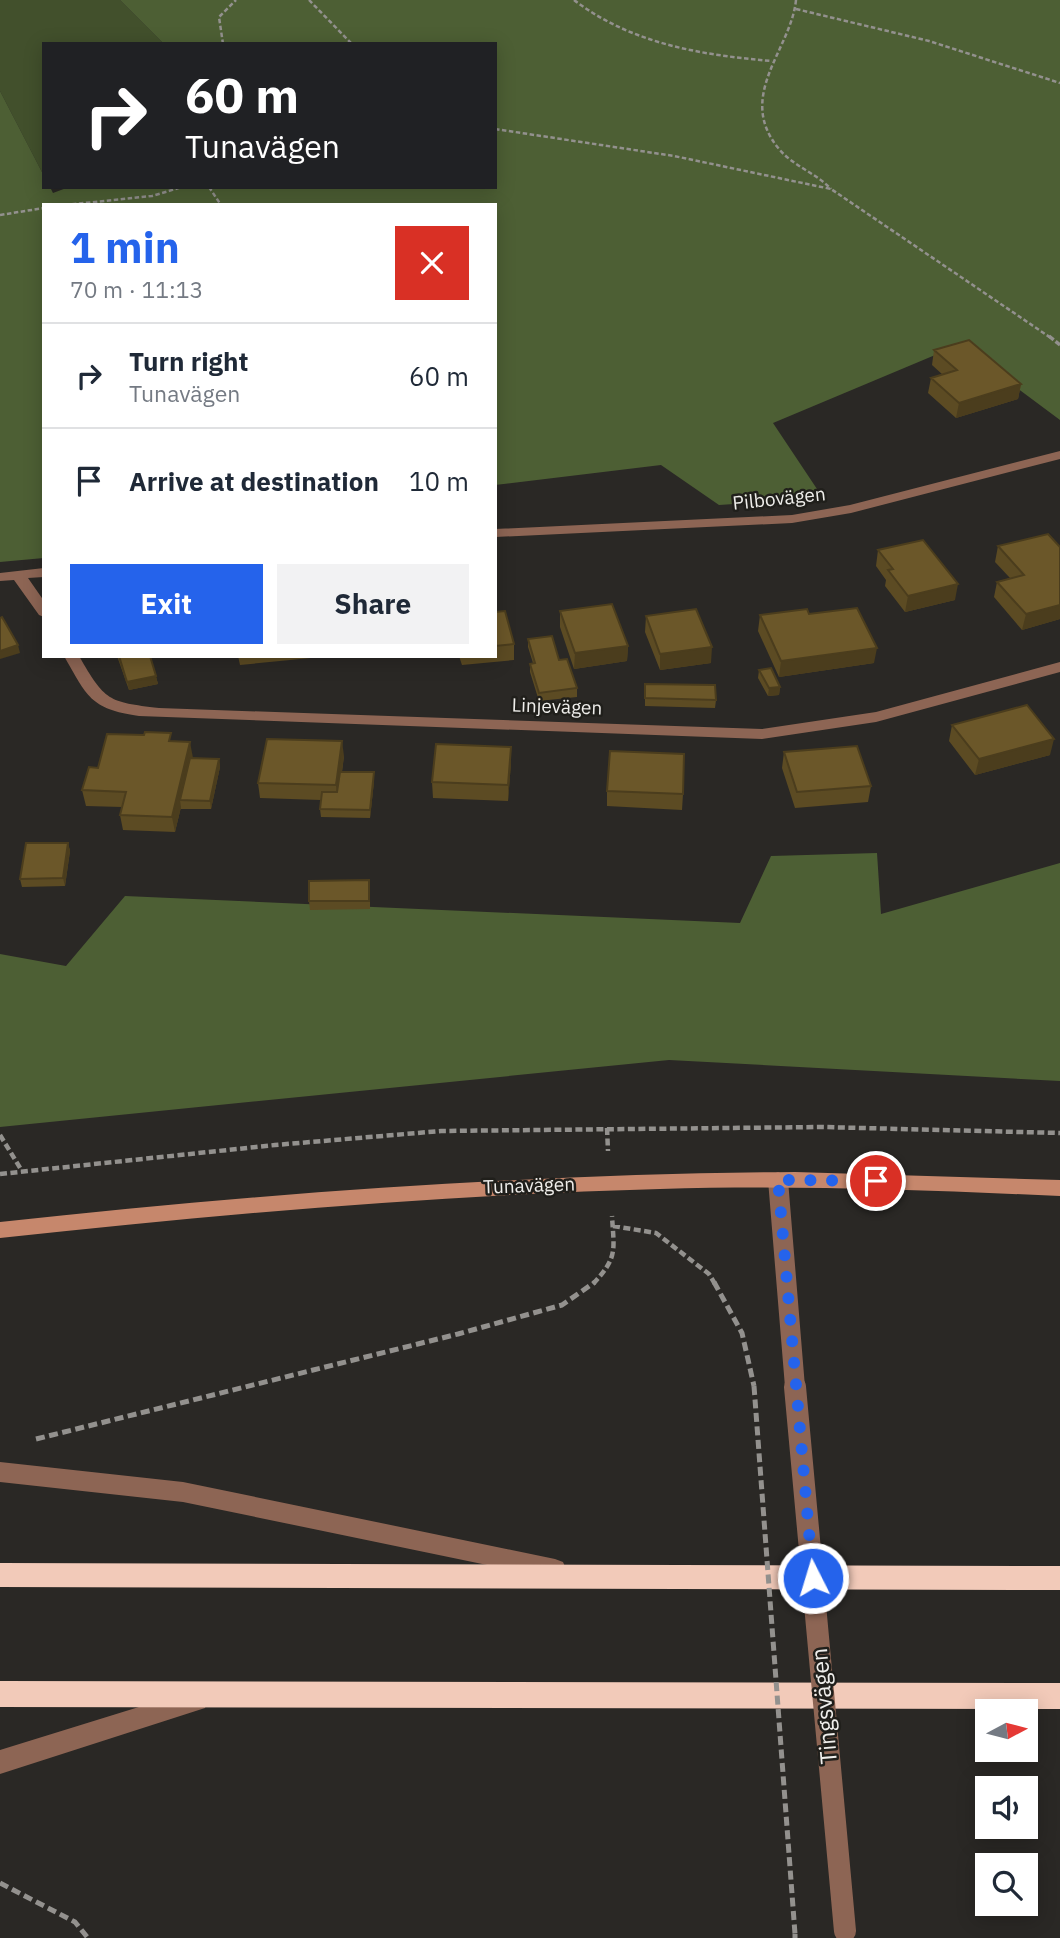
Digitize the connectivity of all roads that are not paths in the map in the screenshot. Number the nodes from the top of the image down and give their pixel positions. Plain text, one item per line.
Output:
1 (1060, 455) edge
2 (497, 533) edge
3 (42, 572) edge
4 (18, 575) junction
5 (0, 577) edge
6 (42, 609) edge
7 (72, 658) edge
8 (1060, 667) edge
9 (778, 1180) junction
10 (1060, 1188) edge
11 (0, 1230) edge
12 (0, 1472) edge
13 (0, 1574) edge
14 (593, 1577) junction
15 (1060, 1578) edge
16 (0, 1694) edge
17 (217, 1694) junction
18 (1060, 1696) edge
19 (0, 1762) edge
20 (845, 1934) edge

1 - 2 street, Pilbovägen
3 - 4 street
4 - 5 street
4 - 6 street
7 - 8 street, Linjevägen
9 - 10 street, Tunavägen
9 - 11 street, Tunavägen
9 - 20 street, Tingsvägen, bridge
12 - 14 street
13 - 14 highway
14 - 15 highway
16 - 17 highway
17 - 18 highway
17 - 19 street

